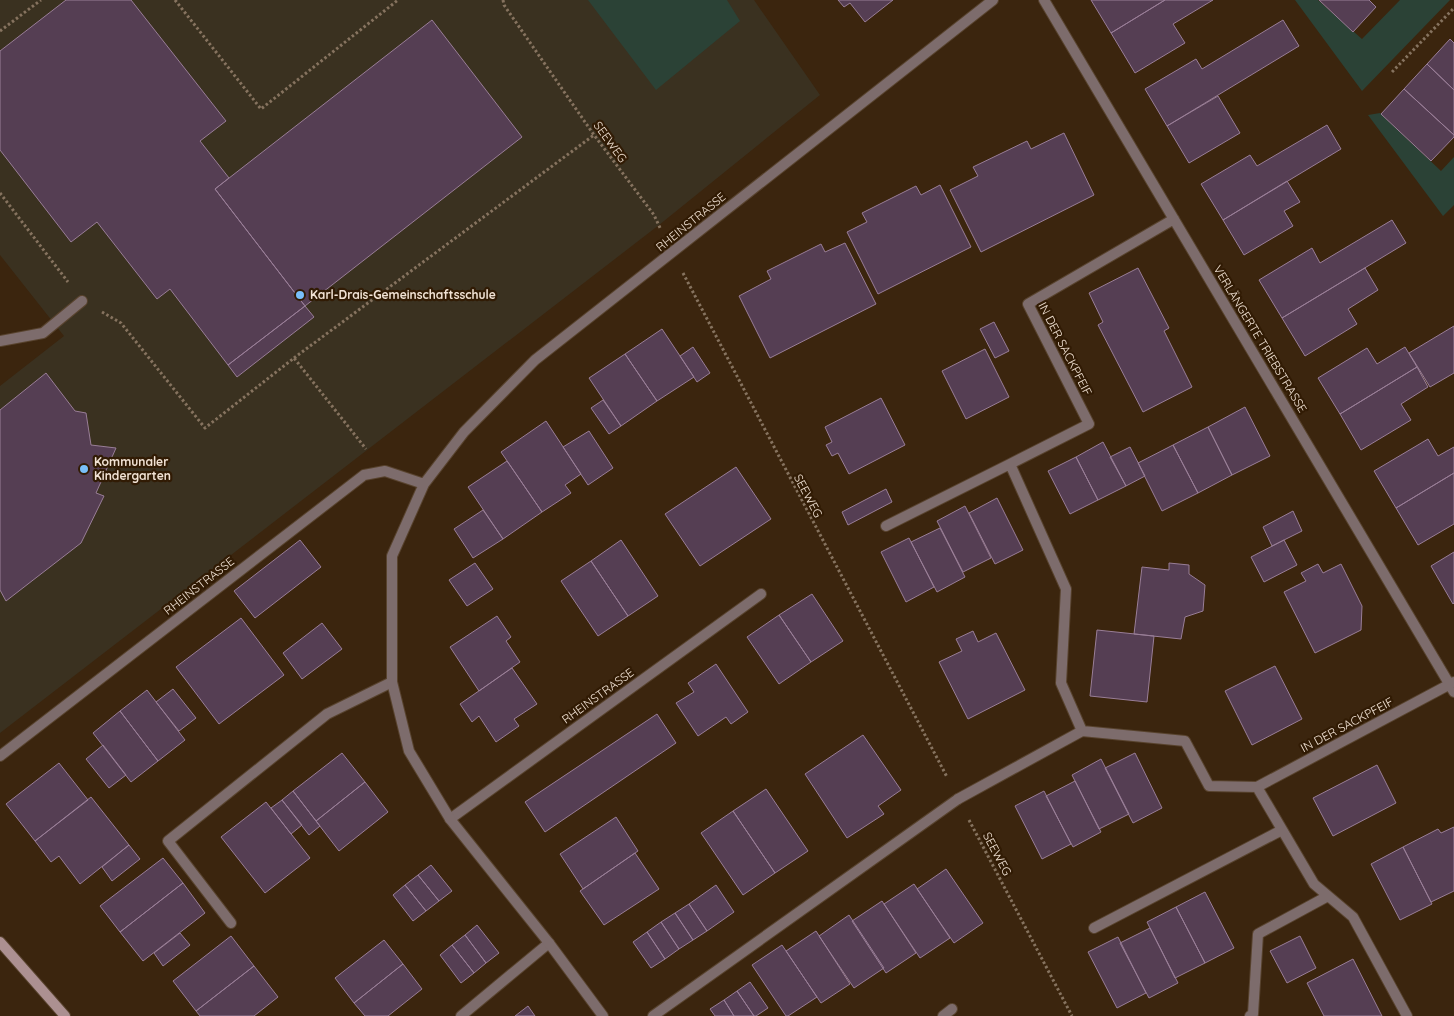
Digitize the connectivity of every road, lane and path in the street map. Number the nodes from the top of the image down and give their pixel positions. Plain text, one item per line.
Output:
1 (41, 0) edge
2 (175, 0) edge
3 (398, 0) edge
4 (503, 0) edge
5 (993, 0) edge
6 (1044, 0) edge
7 (1454, 8) edge
8 (0, 31) edge
9 (1392, 72) dead end
10 (594, 135) junction
11 (0, 193) edge
12 (1174, 219) junction
13 (672, 252) junction
14 (82, 301) junction
15 (0, 341) edge
16 (294, 358) junction
17 (1010, 464) junction
18 (385, 471) junction
19 (424, 484) junction
20 (886, 526) dead end
21 (761, 594) dead end
22 (392, 682) junction
23 (1453, 686) edge
24 (1082, 730) junction
25 (0, 756) edge
26 (1256, 787) junction
27 (958, 798) junction
28 (450, 820) junction
29 (1282, 830) junction
30 (1328, 896) junction
31 (231, 923) dead end
32 (1094, 928) dead end
33 (0, 942) edge
34 (549, 943) junction
35 (952, 1009) dead end
36 (66, 1016) edge
37 (461, 1016) edge
38 (603, 1016) edge
39 (653, 1016) edge
40 (942, 1016) edge
41 (1072, 1016) edge
42 (1250, 1016) edge
43 (1407, 1016) edge

1 - 8 path
2 - 3 path
4 - 10 path, SEEWEG
5 - 13 street, RHEINSTRASSE
6 - 12 street, VERLÄNGERTE TRIEBSTRASSE
7 - 9 path
10 - 13 path, SEEWEG
10 - 16 path
11 - 14 path
12 - 17 street, IN DER SACKPFEIF
12 - 23 street, VERLÄNGERTE TRIEBSTRASSE
13 - 19 street, RHEINSTRASSE
13 - 27 path, SEEWEG
14 - 15 street
14 - 16 path
16 - 18 path
17 - 20 street, IN DER SACKPFEIF
17 - 24 street
18 - 19 street
18 - 25 street, RHEINSTRASSE
19 - 22 street, RHEINSTRASSE
21 - 28 street, RHEINSTRASSE
22 - 28 street, RHEINSTRASSE
22 - 31 street
23 - 26 street, IN DER SACKPFEIF
24 - 26 street, IN DER SACKPFEIF
24 - 27 street
26 - 29 street
27 - 39 street
27 - 41 path, SEEWEG
28 - 34 street, RHEINSTRASSE
29 - 30 street
29 - 32 street
30 - 42 street
30 - 43 street
33 - 36 main road
34 - 37 street
34 - 38 street, RHEINSTRASSE
35 - 40 street

